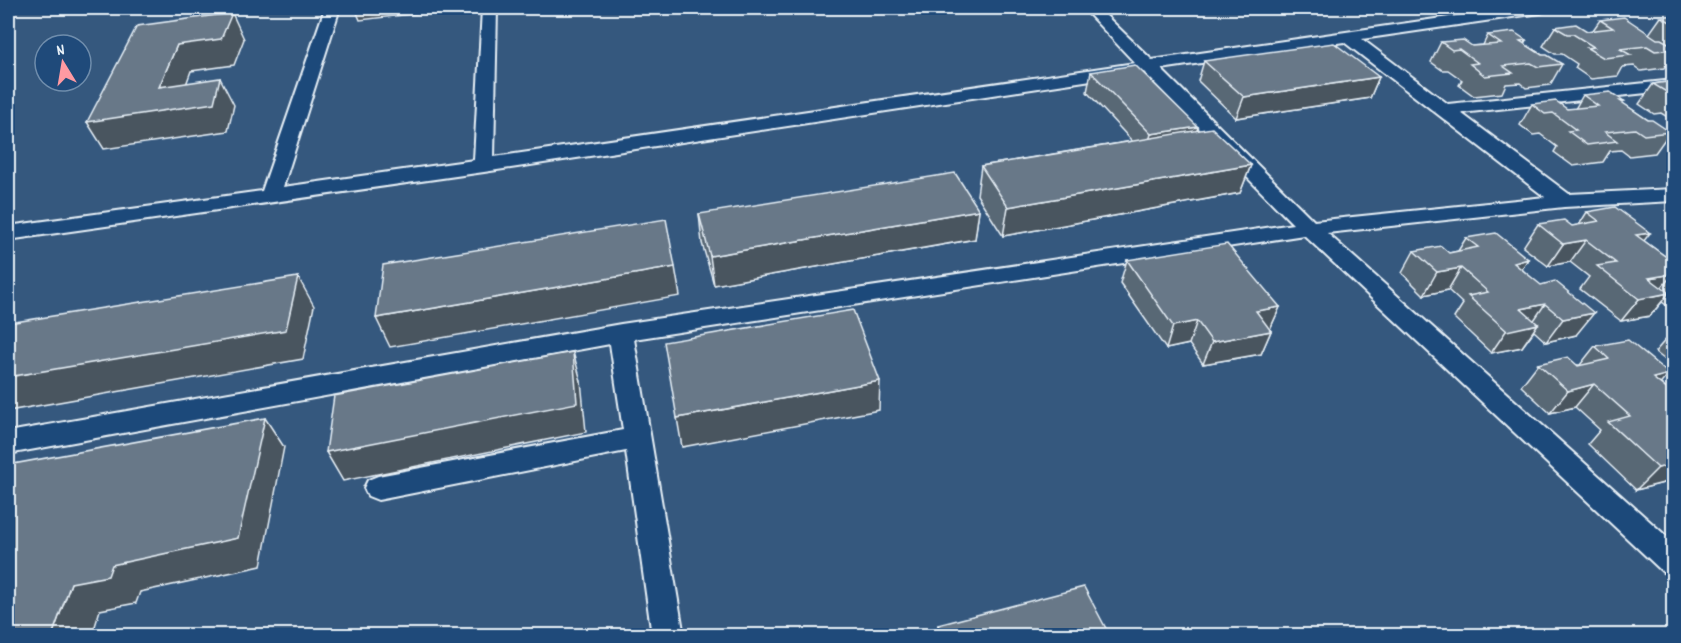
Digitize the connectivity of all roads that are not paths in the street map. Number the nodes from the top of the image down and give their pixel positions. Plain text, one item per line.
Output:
1 (332, 8) edge
2 (489, 8) edge
3 (1090, 8) edge
4 (1540, 8) edge
5 (1347, 36) junction
6 (1148, 64) junction
7 (1674, 85) edge
8 (1442, 110) junction
9 (484, 166) junction
10 (1674, 195) edge
11 (270, 196) junction
12 (1564, 201) junction
13 (1309, 228) junction
14 (8, 233) edge
15 (621, 333) junction
16 (637, 438) junction
17 (8, 443) edge
18 (378, 488) dead end
19 (1674, 563) edge
20 (668, 636) edge

1 - 11 lane
2 - 9 lane
3 - 6 lane
4 - 5 lane
5 - 6 lane
5 - 8 lane
6 - 9 lane
6 - 13 lane
7 - 8 lane
8 - 12 lane
9 - 11 lane
10 - 12 lane
11 - 14 lane
12 - 13 lane
13 - 15 lane
13 - 19 lane
15 - 16 lane
15 - 17 lane
16 - 18 lane
16 - 20 lane

